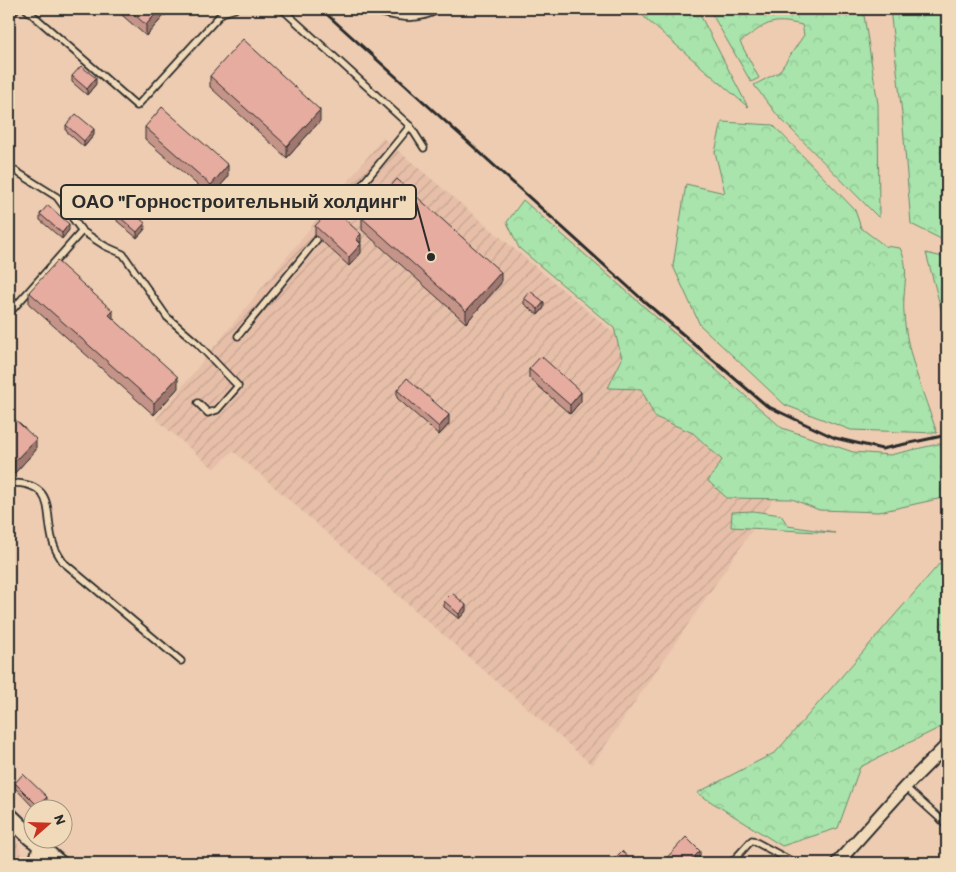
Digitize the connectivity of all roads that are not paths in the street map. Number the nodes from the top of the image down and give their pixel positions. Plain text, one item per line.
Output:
1 (16, 9) edge
2 (26, 9) edge
3 (235, 9) edge
4 (282, 9) edge
5 (369, 9) edge
6 (440, 9) edge
7 (9, 16) edge
8 (410, 126) junction
9 (424, 148) dead end
10 (9, 167) edge
11 (82, 231) junction
12 (9, 310) edge
13 (238, 336) dead end
14 (198, 403) dead end
15 (9, 483) edge
16 (181, 661) dead end
17 (947, 744) edge
18 (905, 787) junction
19 (9, 816) edge
20 (947, 825) edge
21 (22, 828) edge
22 (36, 850) edge
23 (47, 850) edge
24 (841, 859) edge
25 (37, 863) edge
26 (62, 863) edge
27 (731, 863) edge
28 (795, 863) edge
29 (854, 863) edge

1 - 7 lane
2 - 3 lane
4 - 8 lane
5 - 6 lane
8 - 9 lane
8 - 13 lane
10 - 11 lane
11 - 12 lane
11 - 14 lane
15 - 16 lane
17 - 18 street
18 - 20 lane
18 - 24 street
19 - 21 street
22 - 25 street
23 - 26 street
24 - 29 lane
27 - 28 lane

